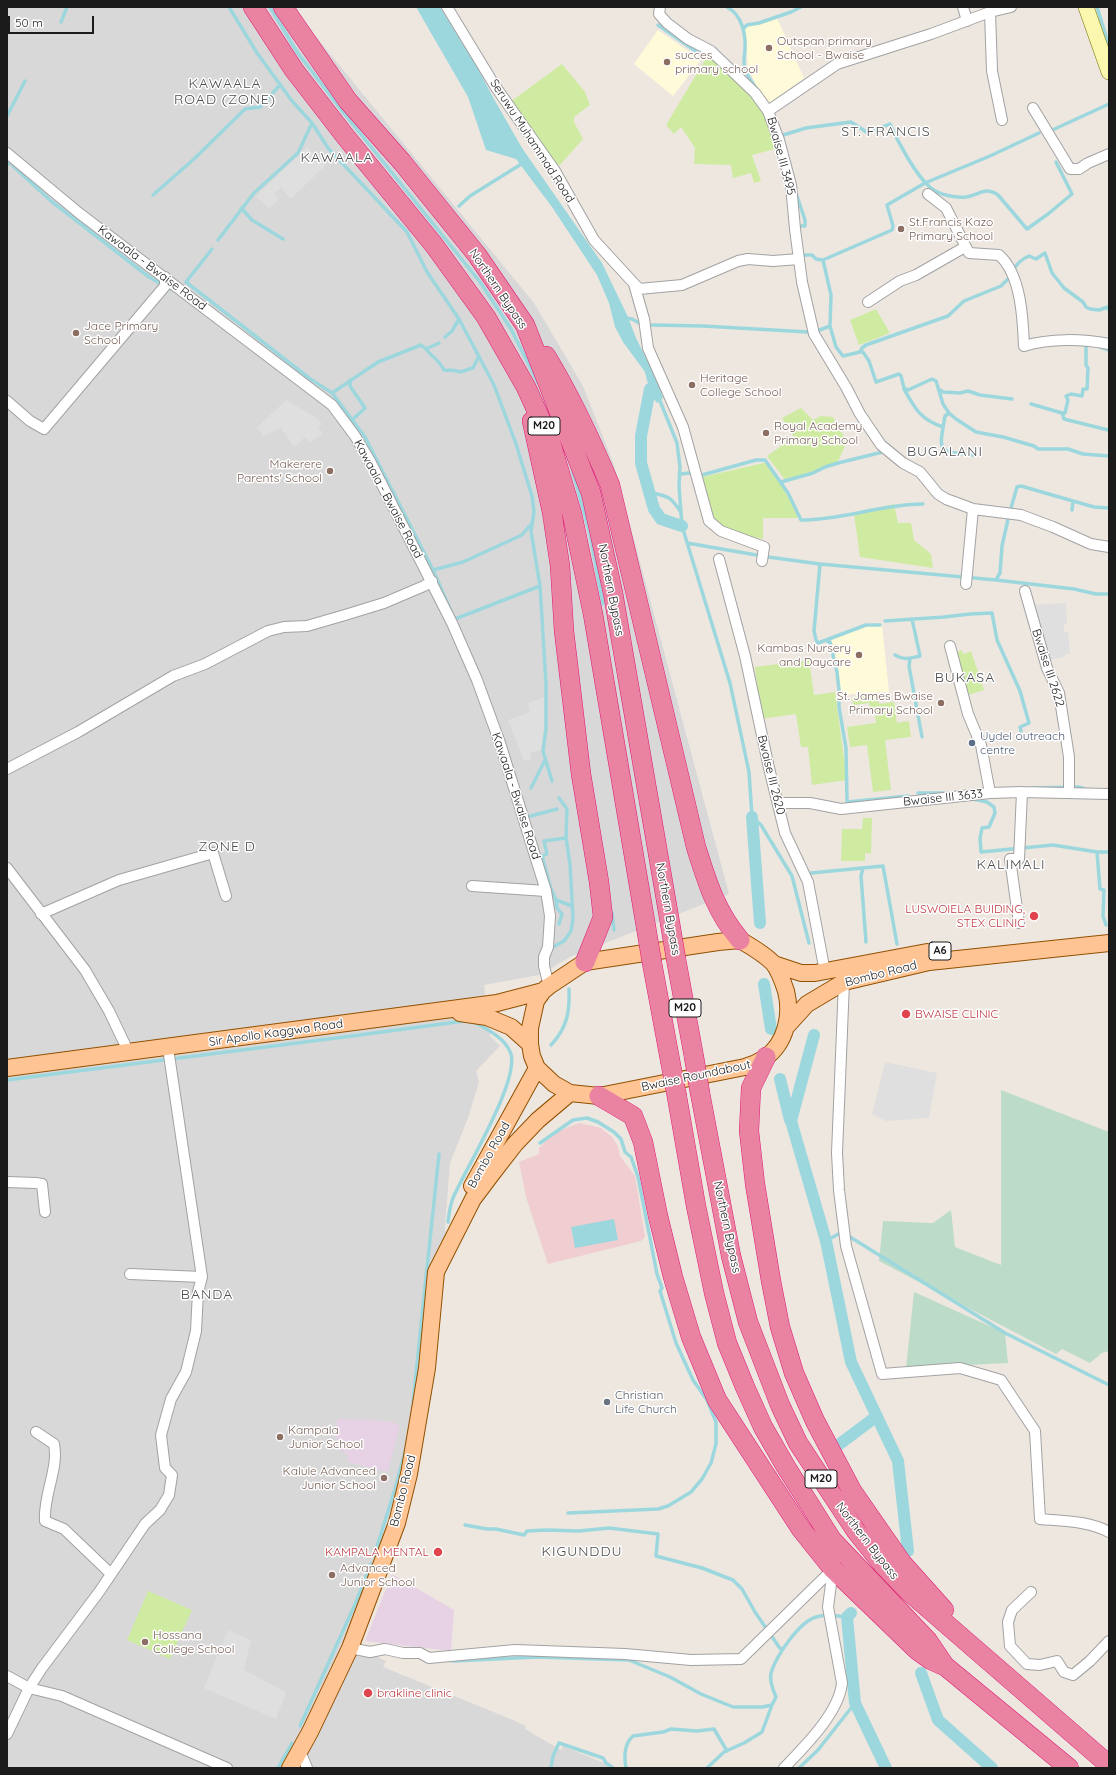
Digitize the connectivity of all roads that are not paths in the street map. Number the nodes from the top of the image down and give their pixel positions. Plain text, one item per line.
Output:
1 (253, 7) edge
2 (283, 7) edge
3 (447, 7) edge
4 (660, 7) edge
5 (963, 7) edge
6 (1011, 7) edge
7 (1086, 7) edge
8 (990, 12) junction
9 (967, 21) junction
10 (1109, 72) edge
11 (1033, 108) dead end
12 (768, 111) junction
13 (1002, 120) dead end
14 (7, 153) edge
15 (1109, 154) edge
16 (928, 194) dead end
17 (967, 250) junction
18 (799, 258) junction
19 (165, 277) junction
20 (633, 281) junction
21 (868, 302) dead end
22 (525, 325) junction
23 (1109, 344) edge
24 (526, 387) junction
25 (7, 401) edge
26 (973, 509) junction
27 (1109, 546) edge
28 (719, 558) dead end
29 (762, 561) dead end
30 (432, 581) junction
31 (966, 584) dead end
32 (1025, 591) dead end
33 (950, 646) dead end
34 (7, 769) edge
35 (1022, 792) junction
36 (990, 793) junction
37 (1069, 793) junction
38 (1109, 794) edge
39 (779, 803) junction
40 (7, 868) edge
41 (472, 886) dead end
42 (546, 890) junction
43 (226, 896) dead end
44 (41, 914) junction
45 (1019, 923) dead end
46 (1109, 934) edge
47 (740, 940) junction
48 (1109, 943) edge
49 (585, 962) junction
50 (774, 964) junction
51 (824, 972) junction
52 (844, 982) junction
53 (546, 989) junction
54 (438, 1011) junction
55 (787, 1026) junction
56 (530, 1044) junction
57 (168, 1048) junction
58 (129, 1053) junction
59 (766, 1057) junction
60 (7, 1068) edge
61 (537, 1068) junction
62 (570, 1093) junction
63 (599, 1096) junction
64 (7, 1182) edge
65 (45, 1212) dead end
66 (449, 1244) junction
67 (130, 1274) dead end
68 (202, 1277) junction
69 (36, 1432) dead end
70 (1109, 1532) edge
71 (833, 1569) junction
72 (111, 1574) junction
73 (1031, 1592) dead end
74 (1109, 1641) edge
75 (970, 1644) junction
76 (350, 1648) junction
77 (945, 1666) junction
78 (7, 1676) edge
79 (29, 1688) junction
80 (7, 1734) edge
81 (300, 1752) junction
82 (1109, 1765) edge
83 (226, 1768) edge
84 (290, 1768) edge
85 (307, 1768) edge
86 (784, 1768) edge
87 (1069, 1768) edge

1 - 24 highway, Northern Bypass / M20
2 - 22 highway, Northern Bypass
3 - 20 street, Seruwu Muhammad Road
4 - 12 street, Bwaise III 3495
5 - 9 street
6 - 8 street
7 - 10 main road
8 - 9 street
8 - 13 street
9 - 12 street
11 - 15 street
12 - 18 street, Bwaise III 3495
14 - 19 street, Kawaala - Bwaise Road
16 - 17 street
17 - 21 street
17 - 23 street
18 - 20 street, Seruwu Muhammad Road
18 - 26 street, Bwaise III 3495
19 - 25 street
19 - 30 street, Kawaala - Bwaise Road
20 - 29 street
22 - 47 highway
22 - 75 highway, Northern Bypass / M20, bridge
24 - 49 highway
24 - 77 highway, Northern Bypass / M20, bridge
26 - 27 street, Bwaise III 3495
26 - 31 street
28 - 39 street, Bwaise III 2620
30 - 34 street
30 - 42 street, Kawaala - Bwaise Road
32 - 37 street, Bwaise III 2622
33 - 36 street
35 - 36 street, Bwaise III 3633
35 - 37 street, Bwaise III 3633
35 - 45 street
36 - 39 street, Bwaise III 3633
37 - 38 street, Bwaise III 3633
39 - 51 street, Bwaise III 2620
40 - 44 street
41 - 42 street
42 - 53 street, Kawaala - Bwaise Road
43 - 44 street
44 - 58 street
46 - 51 main road, Bombo Road / A6
47 - 49 main road
47 - 50 main road, Bwaise Roundabout
48 - 52 main road, Bombo Road / A6
49 - 53 main road
50 - 51 main road, Bombo Road / A6
50 - 55 main road, Bwaise Roundabout
52 - 55 main road, Bombo Road / A6
52 - 70 street
53 - 54 main road, Sir Apollo Kaggwa Road
53 - 56 main road
54 - 56 main road
54 - 57 main road, Sir Apollo Kaggwa Road
55 - 59 main road, Bwaise Roundabout
56 - 61 main road
57 - 58 main road, Sir Apollo Kaggwa Road
57 - 68 street
58 - 60 main road, Sir Apollo Kaggwa Road
59 - 63 main road, Bwaise Roundabout
59 - 75 highway
61 - 62 main road, Bwaise Roundabout
61 - 66 main road, Bombo Road
62 - 63 main road, Bwaise Roundabout
62 - 66 main road, Bombo Road
63 - 71 highway
64 - 65 street
66 - 76 main road, Bombo Road
67 - 68 street
68 - 72 street
69 - 72 street
71 - 76 street
71 - 77 highway
71 - 86 street
72 - 79 street
73 - 74 street
75 - 82 highway, Northern Bypass / M20
76 - 81 main road, Bombo Road
77 - 87 highway, Northern Bypass / M20
78 - 79 street
79 - 80 street
79 - 83 street
81 - 84 main road, Bombo Road
81 - 85 street

